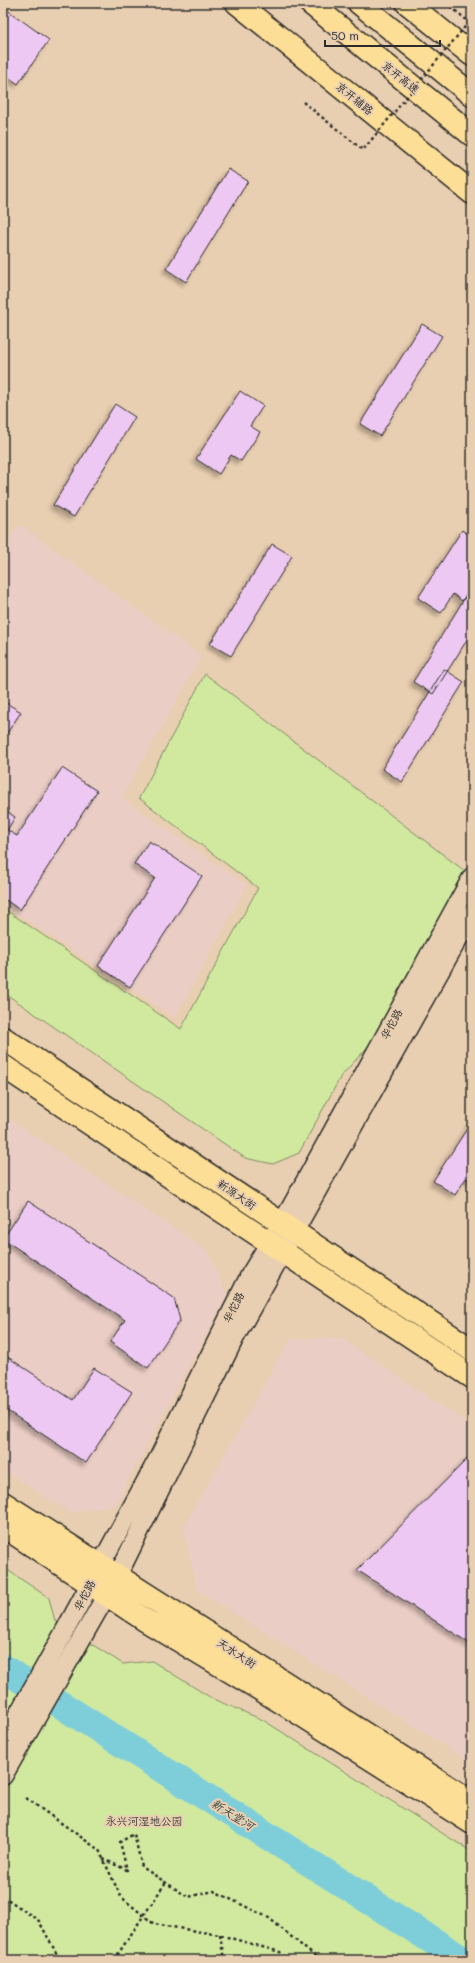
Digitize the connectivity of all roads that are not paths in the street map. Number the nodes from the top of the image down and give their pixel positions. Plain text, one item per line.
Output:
1 (237, 3) edge
2 (310, 3) edge
3 (359, 3) edge
4 (407, 3) edge
5 (472, 55) edge
6 (472, 95) edge
7 (472, 136) edge
8 (472, 193) edge
9 (472, 878) edge
10 (472, 914) edge
11 (3, 1038) edge
12 (3, 1066) edge
13 (288, 1228) junction
14 (276, 1247) junction
15 (472, 1350) edge
16 (472, 1377) edge
17 (3, 1503) edge
18 (3, 1526) edge
19 (109, 1570) junction
20 (98, 1590) junction
21 (13, 1736) edge
22 (3, 1776) edge
23 (472, 1802) edge
24 (472, 1823) edge

1 - 8 main road, 京开辅路
2 - 7 main road, 京开高速
3 - 6 main road
4 - 5 main road
9 - 13 street, 华佗路
10 - 13 street, 华佗路
11 - 13 main road, 新源大街
12 - 14 main road, 新源大街
13 - 14 street, 华佗路
13 - 15 main road, 新源大街
14 - 16 main road, 新源大街
14 - 19 street, 华佗路
17 - 19 main road, 天水大街
18 - 20 main road, 天水大街
19 - 20 street, 华佗路
19 - 23 main road, 天水大街
20 - 21 street, 华佗路
20 - 21 street, 华佗路
20 - 24 main road, 天水大街
21 - 22 street, 华佗路

